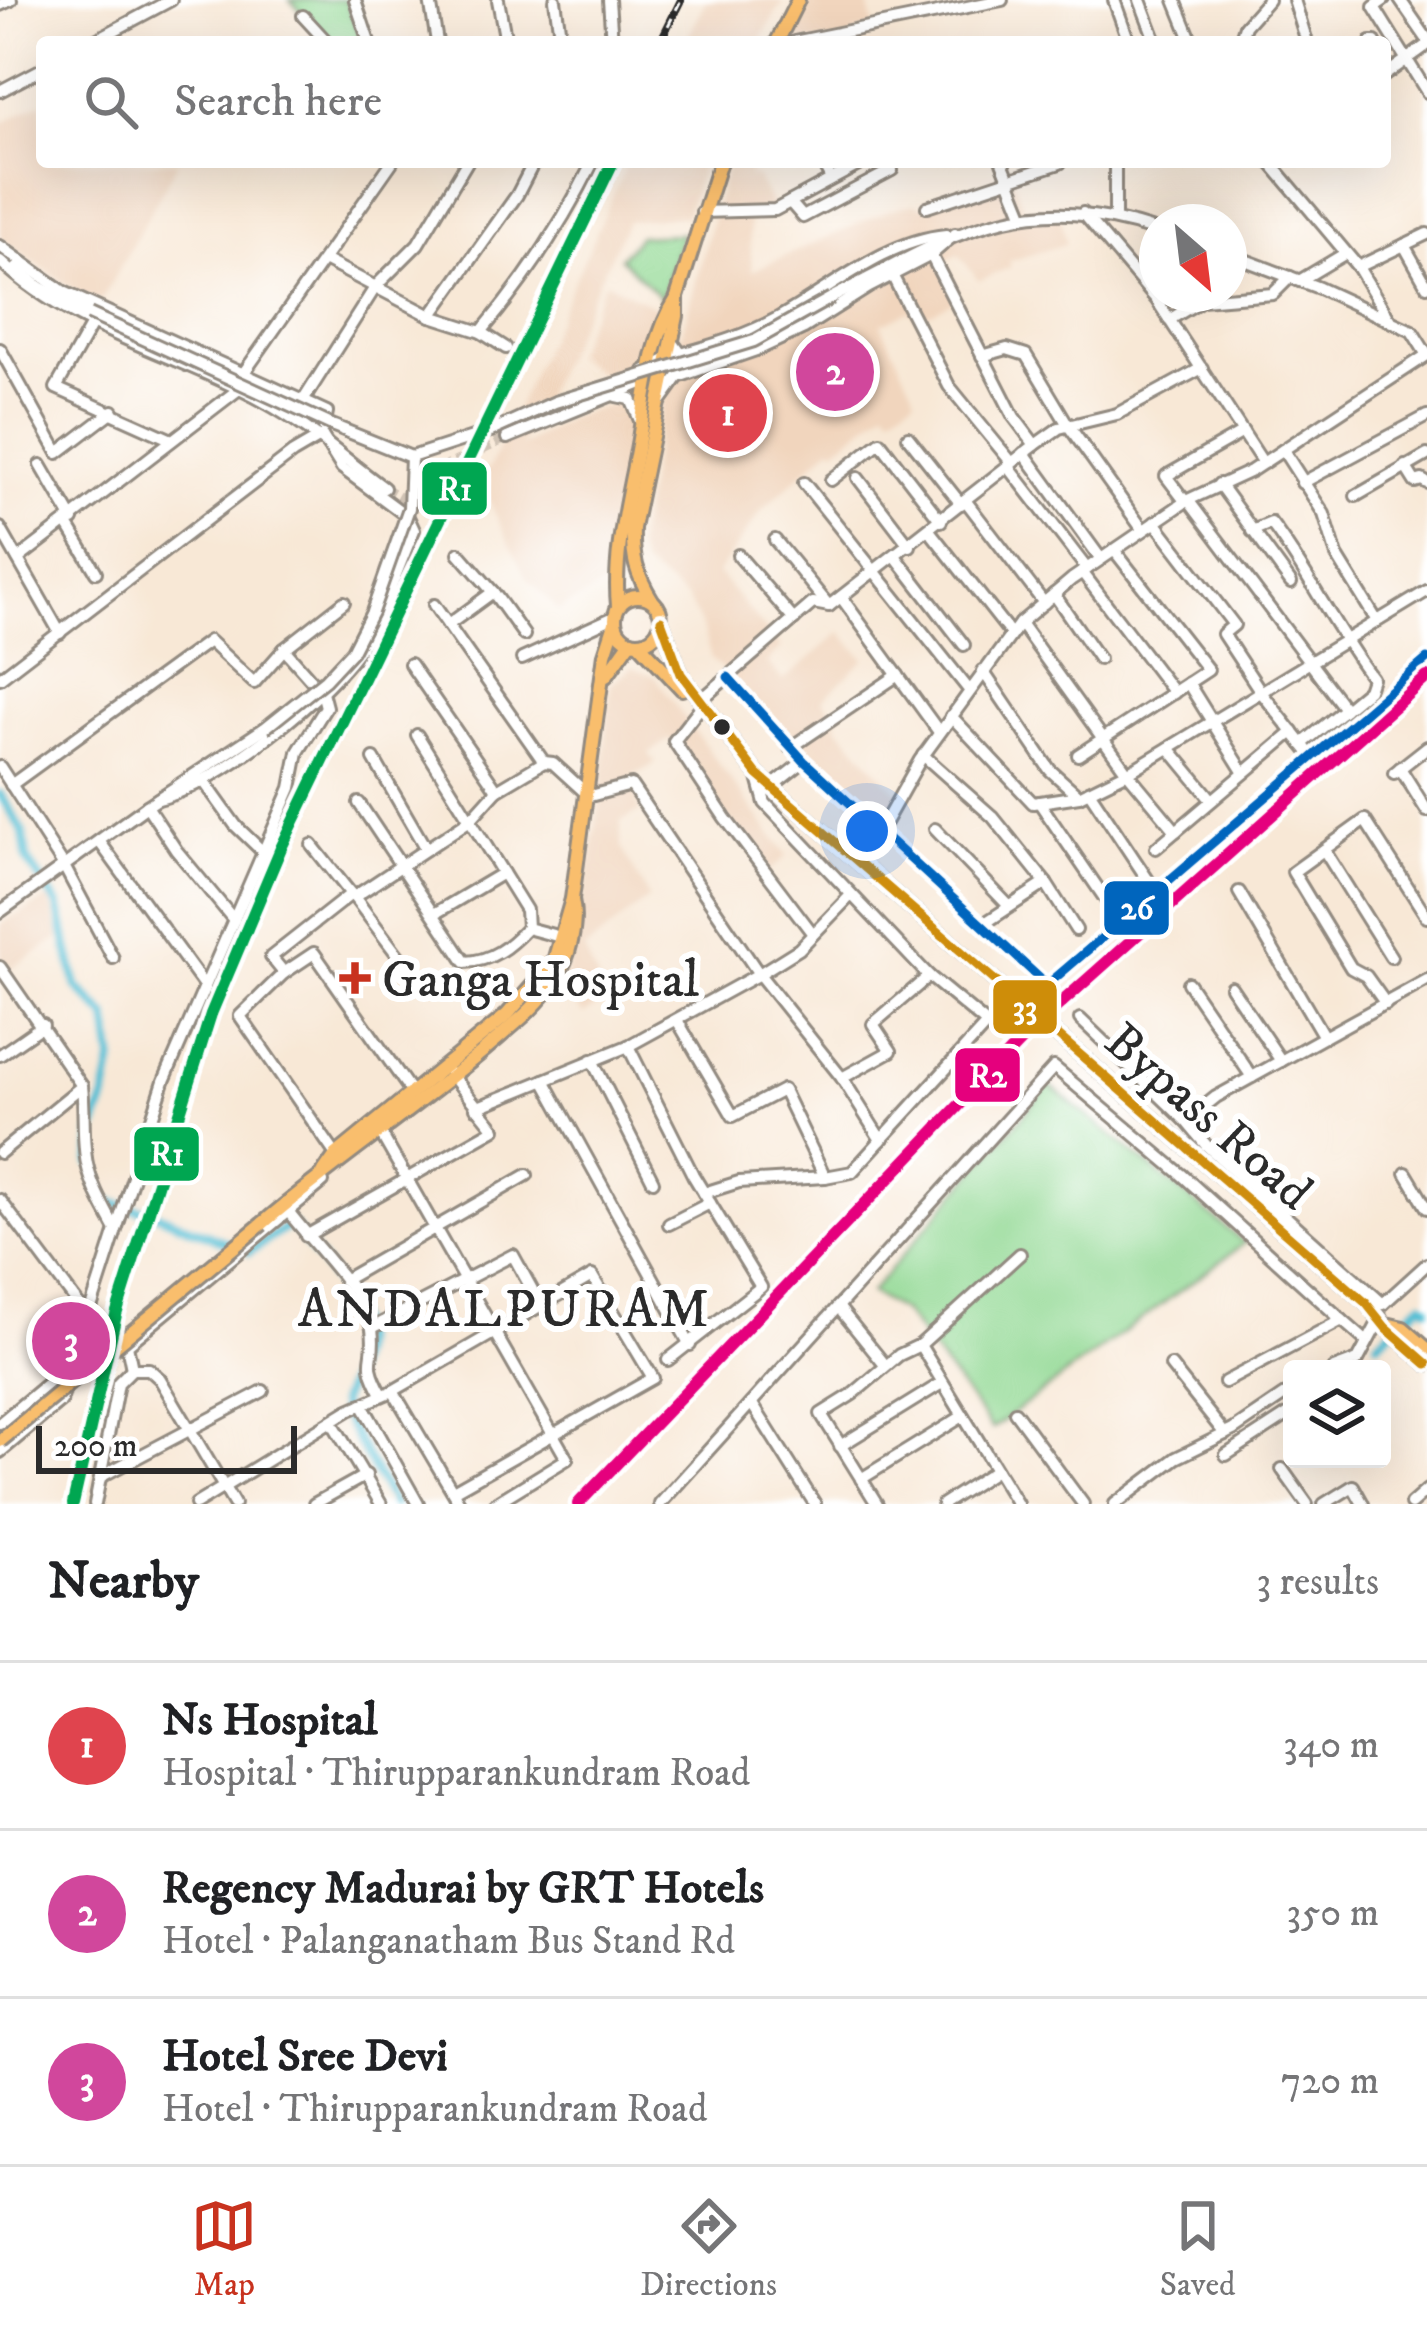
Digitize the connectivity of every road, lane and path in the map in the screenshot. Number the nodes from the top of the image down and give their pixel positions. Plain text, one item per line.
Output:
1 (10, 0) edge
2 (171, 0) edge
3 (355, 0) edge
4 (430, 0) edge
5 (498, 0) edge
6 (555, 0) edge
7 (609, 0) edge
8 (798, 0) edge
9 (1002, 0) edge
10 (1114, 0) edge
11 (1139, 0) edge
12 (1174, 0) edge
13 (1268, 0) edge
14 (1294, 0) edge
15 (1384, 0) edge
16 (1400, 0) edge
17 (0, 5) edge
18 (149, 5) edge
19 (945, 6) edge
20 (303, 16) dead end
21 (876, 26) junction
22 (101, 36) edge
23 (321, 36) edge
24 (367, 36) edge
25 (436, 36) edge
26 (505, 36) edge
27 (560, 36) edge
28 (612, 36) edge
29 (780, 36) edge
30 (825, 36) edge
31 (880, 36) edge
32 (1127, 36) edge
33 (1154, 36) edge
34 (1189, 36) edge
35 (1242, 36) edge
36 (1305, 36) edge
37 (1427, 42) edge
38 (1408, 58) junction
39 (1391, 71) edge
40 (36, 72) edge
41 (0, 91) edge
42 (1427, 92) edge
43 (388, 168) edge
44 (463, 168) edge
45 (531, 168) edge
46 (590, 168) edge
47 (718, 168) edge
48 (825, 168) edge
49 (852, 168) edge
50 (892, 168) edge
51 (1004, 168) edge
52 (1044, 168) edge
53 (1115, 168) edge
54 (1275, 168) edge
55 (830, 179) junction
56 (1009, 180) junction
57 (790, 202) junction
58 (926, 207) dead end
59 (702, 212) junction
60 (1082, 212) junction
61 (1024, 214) junction
62 (1115, 217) junction
63 (1139, 225) edge
64 (1427, 234) edge
65 (956, 235) junction
66 (1405, 244) junction
67 (0, 253) edge
68 (1346, 253) junction
69 (931, 255) junction
70 (326, 261) junction
71 (1247, 261) edge
72 (1358, 267) junction
73 (892, 275) junction
74 (1295, 279) junction
75 (376, 286) junction
76 (1427, 286) edge
77 (677, 297) junction
78 (430, 316) junction
79 (91, 319) junction
80 (1169, 320) junction
81 (1393, 325) junction
82 (482, 332) junction
83 (506, 348) dead end
84 (0, 349) edge
85 (1427, 355) edge
86 (982, 356) junction
87 (674, 357) junction
88 (650, 368) junction
89 (1202, 368) junction
90 (243, 374) junction
91 (239, 389) junction
92 (615, 395) junction
93 (303, 401) junction
94 (657, 406) junction
95 (113, 411) junction
96 (1427, 416) edge
97 (1067, 425) junction
98 (642, 426) junction
99 (1243, 432) junction
100 (322, 436) junction
101 (908, 437) dead end
102 (507, 439) tunnel mouth
103 (172, 440) junction
104 (1035, 445) junction
105 (1283, 450) junction
106 (1024, 453) junction
107 (1427, 454) edge
108 (411, 457) junction
109 (1263, 463) junction
110 (41, 464) dead end
111 (1010, 464) junction
112 (1405, 466) junction
113 (859, 478) dead end
114 (831, 481) dead end
115 (1302, 483) junction
116 (1427, 483) edge
117 (803, 484) dead end
118 (1219, 484) junction
119 (384, 488) dead end
120 (1356, 496) dead end
121 (1186, 501) junction
122 (963, 502) junction
123 (940, 521) junction
124 (70, 522) junction
125 (1155, 522) junction
126 (0, 528) edge
127 (929, 530) junction
128 (1143, 530) junction
129 (1252, 531) junction
130 (775, 540) dead end
131 (910, 545) junction
132 (1114, 550) junction
133 (459, 553) dead end
134 (738, 555) dead end
135 (896, 557) junction
136 (1101, 559) junction
137 (18, 560) junction
138 (1084, 571) junction
139 (96, 572) dead end
140 (875, 573) junction
141 (1291, 583) dead end
142 (1427, 591) edge
143 (493, 592) junction
144 (841, 597) junction
145 (1049, 598) junction
146 (652, 600) junction
147 (344, 602) dead end
148 (434, 605) dead end
149 (829, 606) junction
150 (616, 615) junction
151 (661, 620) junction
152 (794, 620) junction
153 (1377, 621) junction
154 (448, 625) junction
155 (1018, 630) junction
156 (60, 633) junction
157 (524, 635) dead end
158 (635, 641) junction
159 (1344, 641) junction
160 (964, 645) dead end
161 (284, 650) junction
162 (522, 659) dead end
163 (1099, 659) dead end
164 (1427, 659) edge
165 (1309, 663) junction
166 (410, 664) dead end
167 (983, 671) junction
168 (898, 675) junction
169 (728, 677) junction
170 (0, 678) edge
171 (604, 682) junction
172 (1188, 683) junction
173 (969, 690) junction
174 (322, 692) junction
175 (1261, 692) junction
176 (1174, 693) junction
177 (700, 705) junction
178 (1346, 709) junction
179 (951, 716) junction
180 (1212, 722) junction
181 (1293, 732) junction
182 (939, 733) junction
183 (417, 735) dead end
184 (1104, 741) junction
185 (1302, 744) junction
186 (1427, 747) edge
187 (790, 748) junction
188 (1169, 748) junction
189 (923, 755) junction
190 (1078, 755) dead end
191 (374, 759) dead end
192 (1314, 759) junction
193 (804, 761) junction
194 (544, 762) junction
195 (0, 767) edge
196 (1126, 772) junction
197 (1244, 773) junction
198 (758, 774) junction
199 (203, 780) junction
200 (11, 785) junction
201 (771, 787) junction
202 (497, 790) junction
203 (1084, 794) junction
204 (587, 795) junction
205 (1212, 800) junction
206 (152, 802) junction
207 (1040, 802) junction
208 (359, 803) dead end
209 (1427, 811) edge
210 (470, 820) junction
211 (935, 830) dead end
212 (1176, 831) junction
213 (879, 833) junction
214 (99, 841) junction
215 (312, 844) dead end
216 (1156, 848) dead end
217 (426, 849) junction
218 (1324, 850) junction
219 (262, 851) junction
220 (401, 866) junction
221 (65, 868) junction
222 (503, 873) junction
223 (1046, 883) junction
224 (1156, 892) junction
225 (1239, 892) dead end
226 (352, 895) junction
227 (851, 895) junction
228 (1008, 905) junction
229 (0, 912) edge
230 (434, 914) junction
231 (1427, 917) edge
232 (234, 920) junction
233 (1121, 922) junction
234 (982, 925) junction
235 (527, 928) junction
236 (1076, 931) dead end
237 (813, 934) junction
238 (566, 938) junction
239 (113, 958) dead end
240 (1391, 958) dead end
241 (1, 972) edge
242 (284, 974) junction
243 (759, 974) junction
244 (929, 976) junction
245 (415, 978) dead end
246 (1426, 982) edge
247 (1187, 983) dead end
248 (203, 984) junction
249 (1232, 987) dead end
250 (1386, 1004) junction
251 (1080, 1019) dead end
252 (676, 1020) junction
253 (43, 1024) junction
254 (987, 1024) junction
255 (1324, 1037) junction
256 (1012, 1042) dead end
257 (628, 1046) junction
258 (0, 1055) edge
259 (592, 1060) junction
260 (1281, 1061) junction
261 (448, 1071) junction
262 (1252, 1077) junction
263 (842, 1078) junction
264 (544, 1080) junction
265 (82, 1086) junction
266 (412, 1093) junction
267 (476, 1108) junction
268 (1186, 1120) junction
269 (378, 1128) junction
270 (881, 1140) junction
271 (0, 1153) edge
272 (339, 1158) junction
273 (1406, 1173) dead end
274 (527, 1174) dead end
275 (826, 1178) junction
276 (407, 1180) junction
277 (653, 1180) dead end
278 (707, 1198) junction
279 (0, 1200) edge
280 (1427, 1208) edge
281 (288, 1210) junction
282 (669, 1224) dead end
283 (434, 1226) junction
284 (115, 1228) junction
285 (306, 1235) junction
286 (1020, 1254) dead end
287 (1427, 1264) edge
288 (463, 1278) junction
289 (344, 1280) junction
290 (1383, 1304) junction
291 (541, 1306) junction
292 (839, 1308) junction
293 (88, 1316) junction
294 (1342, 1320) junction
295 (1390, 1327) junction
296 (372, 1328) junction
297 (495, 1333) junction
298 (1366, 1342) junction
299 (690, 1345) junction
300 (920, 1346) junction
301 (1427, 1349) edge
302 (76, 1358) junction
303 (668, 1360) dead end
304 (1356, 1360) edge
305 (1427, 1364) edge
306 (885, 1365) junction
307 (1171, 1366) dead end
308 (132, 1369) junction
309 (942, 1382) junction
310 (1226, 1382) dead end
311 (262, 1391) dead end
312 (388, 1392) junction
313 (1283, 1396) edge
314 (362, 1404) junction
315 (752, 1404) junction
316 (1015, 1412) dead end
317 (340, 1416) junction
318 (962, 1416) junction
319 (1283, 1418) edge
320 (0, 1423) edge
321 (191, 1432) junction
322 (1225, 1435) junction
323 (554, 1436) junction
324 (0, 1441) edge
325 (839, 1446) junction
326 (0, 1452) edge
327 (1226, 1455) dead end
328 (1282, 1469) dead end
329 (996, 1470) junction
330 (365, 1475) junction
331 (100, 1477) junction
332 (861, 1479) junction
333 (225, 1487) junction
334 (1427, 1490) edge
335 (453, 1491) junction
336 (94, 1504) edge
337 (196, 1504) edge
338 (234, 1504) edge
339 (314, 1504) edge
340 (382, 1504) edge
341 (418, 1504) edge
342 (460, 1504) edge
343 (494, 1504) edge
344 (660, 1504) edge
345 (815, 1504) edge
346 (877, 1504) edge
347 (944, 1504) edge
348 (1017, 1504) edge
349 (1083, 1504) edge
350 (1115, 1504) edge
351 (1307, 1504) edge
352 (1324, 1504) edge
353 (1363, 1504) edge
354 (1411, 1504) edge

1 - 17 street
2 - 18 street
3 - 24 street
4 - 25 street
5 - 26 street
6 - 27 street
7 - 28 street
8 - 29 main road
9 - 19 street
10 - 32 street
11 - 33 street
12 - 34 street
13 - 35 street
14 - 36 street
15 - 38 street
16 - 37 street
18 - 22 street
19 - 21 street
20 - 23 street
21 - 30 street
21 - 31 street
37 - 38 street
38 - 39 street
38 - 42 street
40 - 41 street
43 - 70 street
44 - 75 street
45 - 78 street
46 - 82 street
47 - 59 main road
48 - 55 street
49 - 55 street
50 - 57 street
51 - 56 street
52 - 56 street
53 - 62 street
54 - 68 street
55 - 57 street
56 - 58 street
56 - 61 street
57 - 59 street
59 - 77 main road
60 - 61 street
60 - 62 street
60 - 80 street
61 - 65 street
62 - 63 street
64 - 66 street
65 - 69 street
65 - 87 street
65 - 108 street, bridge
66 - 72 street
66 - 76 street
67 - 79 street
67 - 90 street
68 - 72 street
68 - 74 street
69 - 73 street
69 - 86 street
70 - 75 street
70 - 90 street
71 - 74 street
72 - 81 street
73 - 94 street
73 - 111 street
74 - 80 street
74 - 81 street
75 - 78 street
75 - 93 street
77 - 87 main road
77 - 88 main road
78 - 82 street
79 - 91 street
79 - 95 street
79 - 108 street, bridge
80 - 89 street
81 - 85 street
82 - 83 street
84 - 95 street
85 - 105 street
86 - 97 street
86 - 104 street
87 - 88 street
87 - 94 main road
88 - 92 street
88 - 98 main road
89 - 97 street
89 - 99 street
90 - 93 street
91 - 100 street
91 - 103 street
92 - 98 street
92 - 102 street
93 - 100 street
94 - 146 main road
95 - 103 street
96 - 115 street
97 - 104 street
97 - 128 street
98 - 150 main road
99 - 109 street
99 - 121 street
100 - 119 street
100 - 156 street
100 - 174 street
101 - 122 street
103 - 124 street
104 - 106 street
105 - 109 street
105 - 115 street
106 - 111 street
106 - 136 street
107 - 112 street
108 - 206 street, bridge
109 - 118 street
110 - 124 street
111 - 122 street
111 - 138 street
112 - 116 street
112 - 120 street
113 - 131 street
114 - 123 street
115 - 153 street
117 - 140 street
118 - 121 street
118 - 129 street
121 - 125 street
121 - 165 street
122 - 123 street
122 - 145 street
123 - 127 street
124 - 137 street
124 - 139 street
125 - 128 street
125 - 175 street
126 - 137 street
127 - 131 street
127 - 155 street
128 - 132 street
129 - 141 street
129 - 159 street
130 - 149 street
131 - 135 street
132 - 136 street
132 - 172 street
133 - 143 street
134 - 152 street
135 - 140 street
135 - 160 street
136 - 138 street
137 - 156 street
138 - 145 street
138 - 176 street
140 - 144 street
140 - 173 street
142 - 153 street
143 - 154 street
143 - 157 street
144 - 149 street
144 - 168 street
145 - 155 street
145 - 163 street
146 - 150 main road
146 - 151 main road
147 - 161 street
148 - 154 street
149 - 152 street
150 - 158 main road
150 - 162 street
150 - 171 main road
151 - 158 main road
151 - 177 main road, Bypass Road
152 - 169 street
153 - 159 street
154 - 194 street
155 - 167 street
155 - 184 street
156 - 170 street
158 - 171 main road
158 - 177 main road, Bypass Road
159 - 165 street
159 - 178 street
161 - 174 street
161 - 200 street
164 - 192 street
165 - 175 street
165 - 178 street
166 - 202 street
167 - 173 street
167 - 203 street
168 - 182 street
168 - 187 street
169 - 177 street
169 - 187 street
171 - 204 main road
172 - 176 street
172 - 180 street
173 - 179 street
174 - 199 street
174 - 219 street
175 - 180 street
175 - 181 street
176 - 184 street
177 - 198 main road, Bypass Road
177 - 237 street
178 - 185 street
179 - 182 street
179 - 207 street
180 - 188 street
180 - 197 street
181 - 185 street
181 - 197 street
182 - 189 street
183 - 210 street
184 - 190 street
184 - 196 street
185 - 192 street
186 - 209 street
187 - 193 street
188 - 196 street
188 - 205 street
189 - 213 street
189 - 223 street
191 - 217 street
192 - 224 street
193 - 201 street
193 - 213 street
194 - 202 street
194 - 204 street
195 - 200 street
196 - 203 street
196 - 212 street
197 - 205 street
198 - 201 main road, Bypass Road
198 - 227 street
199 - 206 street
199 - 219 street
200 - 221 street
201 - 295 main road, Bypass Road
202 - 210 street
203 - 207 street
203 - 224 street
204 - 238 main road
204 - 243 street
205 - 212 street
206 - 214 street
206 - 232 street
207 - 233 street
208 - 220 street
210 - 217 street
210 - 222 street
211 - 228 street
212 - 216 street
213 - 234 street
214 - 221 street
214 - 248 street
215 - 226 street
217 - 220 street
218 - 231 street
218 - 240 street
218 - 250 street
219 - 232 street
220 - 226 street
220 - 230 street
221 - 229 street
221 - 239 street
222 - 230 street
222 - 235 street
223 - 228 street
223 - 236 street
224 - 233 street
225 - 255 street
226 - 242 street
226 - 245 street
227 - 237 street
227 - 244 street
228 - 234 street
230 - 235 street
232 - 248 street
233 - 234 street
235 - 238 street
237 - 243 street
238 - 261 main road
241 - 253 street
242 - 266 street
242 - 272 street
243 - 252 street
243 - 263 street
244 - 254 street
244 - 263 street
246 - 250 street
247 - 262 street
248 - 284 street
249 - 260 street
250 - 255 street
251 - 268 street
252 - 257 street
252 - 275 street
253 - 258 street
253 - 265 street
254 - 256 street
254 - 270 street
255 - 260 street
257 - 259 street
257 - 278 street
259 - 264 street
259 - 277 street
260 - 262 street
261 - 266 main road
261 - 267 street
261 - 269 main road
262 - 268 street
263 - 270 street
264 - 267 street
264 - 299 street
265 - 271 street
265 - 284 street
266 - 269 main road
267 - 276 street
268 - 290 street
269 - 272 main road
269 - 276 street
270 - 275 street
272 - 281 street
272 - 324 main road, bridge
273 - 280 street
274 - 283 street
275 - 278 street
276 - 283 street
276 - 285 street
278 - 282 street
278 - 299 street
279 - 293 street
281 - 285 street
281 - 308 street
283 - 288 street
283 - 289 street
284 - 293 street
285 - 289 street
286 - 300 street
287 - 290 street
288 - 291 street
288 - 296 street
288 - 297 street
289 - 296 street
290 - 295 street
291 - 297 street
291 - 323 street
292 - 294 street
292 - 306 street
292 - 315 street
293 - 302 street
294 - 298 street
294 - 310 street
295 - 298 street
295 - 301 main road, Bypass Road
295 - 305 main road, Bypass Road
296 - 312 street
297 - 312 street
297 - 323 street
298 - 304 street
299 - 303 street
300 - 306 street
300 - 309 street
302 - 320 street
302 - 326 street
306 - 325 street
307 - 322 street
308 - 321 street
308 - 331 street
309 - 318 street
309 - 325 street
311 - 321 street
312 - 314 street
312 - 335 street
313 - 322 street
314 - 317 street
314 - 341 street
315 - 344 street
315 - 345 street
316 - 349 street
317 - 330 street
317 - 333 street
318 - 329 street
318 - 332 street
319 - 327 street
321 - 331 street
321 - 333 street
322 - 350 street
323 - 335 street
323 - 343 street
325 - 332 street
328 - 351 street
329 - 347 street
329 - 348 street
330 - 339 street
330 - 340 street
331 - 336 street
332 - 346 street
333 - 337 street
333 - 338 street
334 - 354 street
335 - 342 street
352 - 353 street

